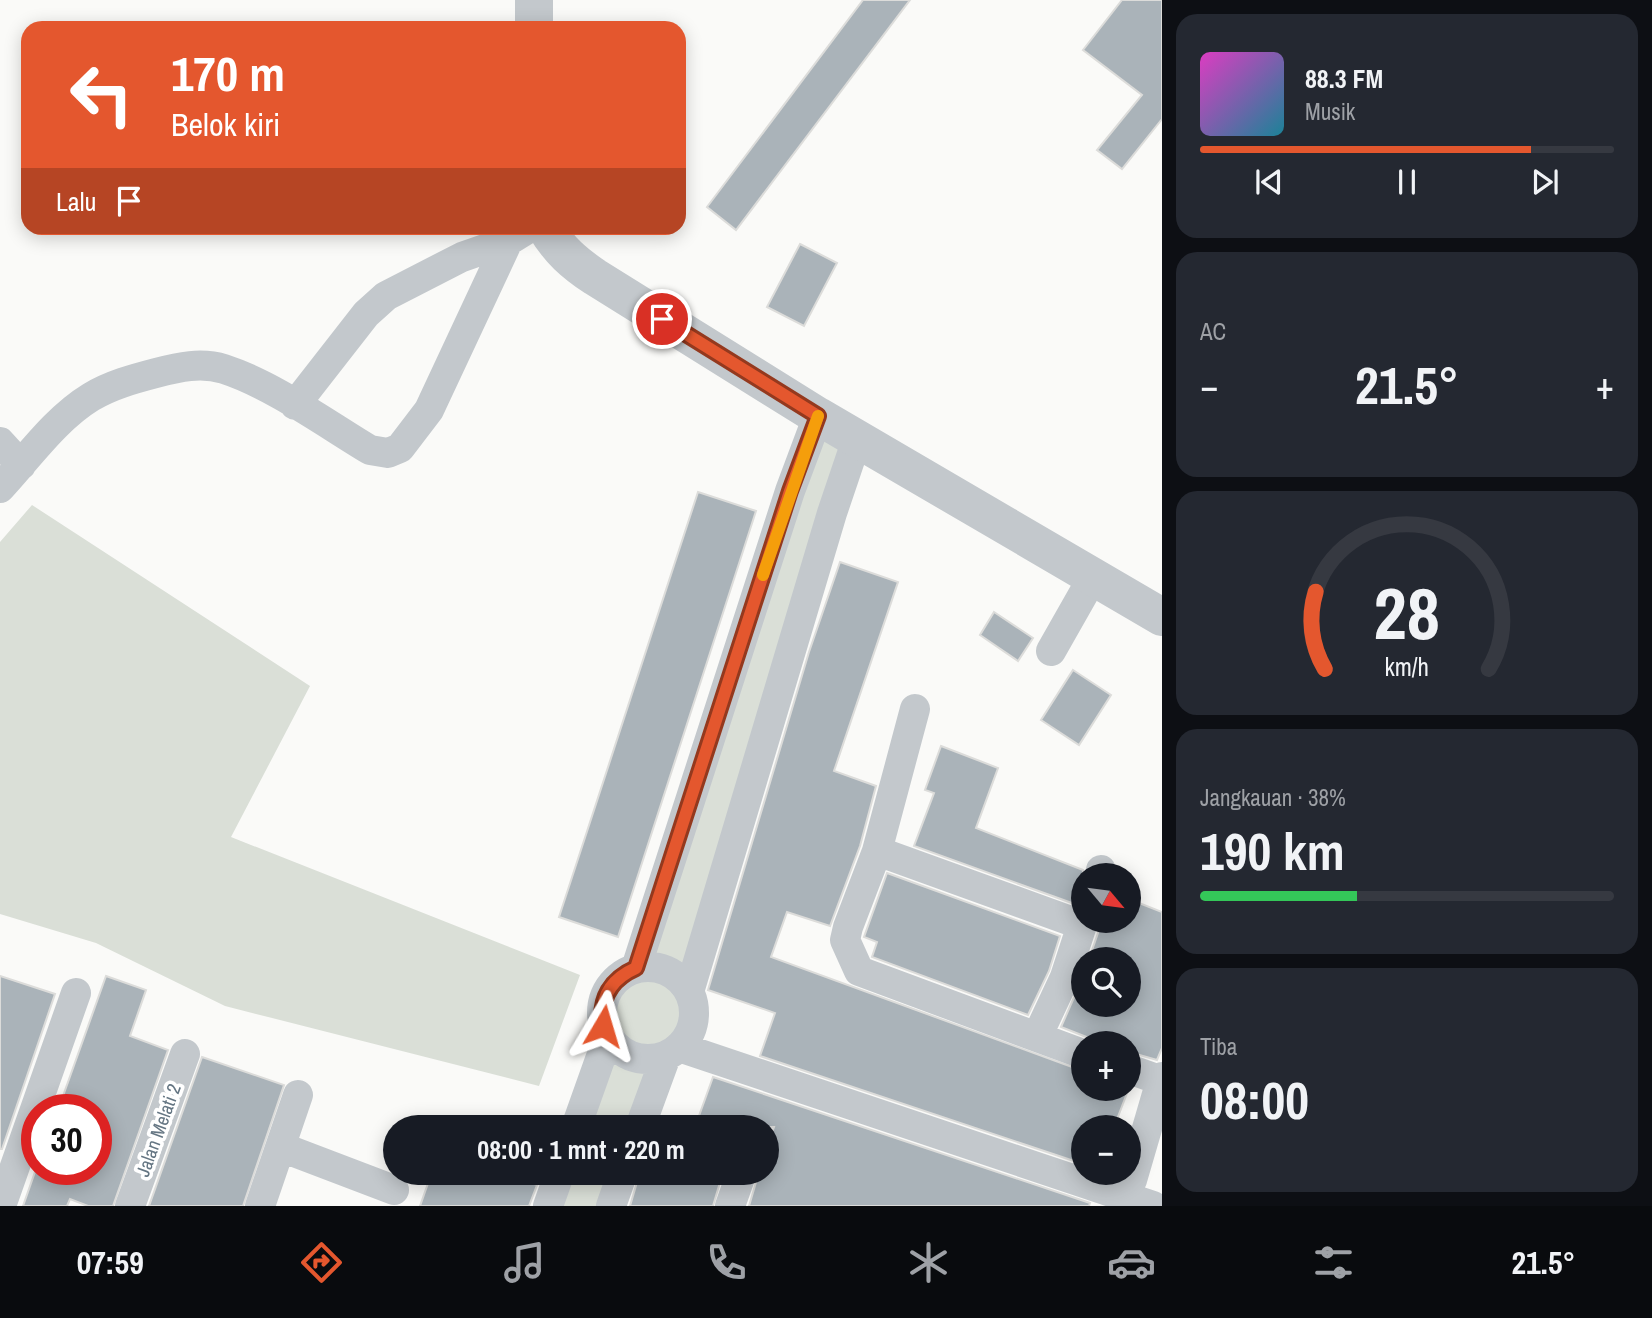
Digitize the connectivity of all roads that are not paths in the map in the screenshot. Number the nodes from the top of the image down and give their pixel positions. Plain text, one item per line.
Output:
1 (534, 0) edge
2 (534, 21) edge
3 (516, 235) edge
4 (517, 235) edge
5 (550, 235) edge
6 (295, 405) junction
7 (818, 416) junction
8 (857, 439) junction
9 (0, 442) edge
10 (22, 464) junction
11 (0, 488) edge
12 (1093, 577) junction
13 (1162, 617) edge
14 (1051, 651) dead end
15 (915, 709) dead end
16 (877, 851) junction
17 (1071, 919) edge
18 (1080, 933) edge
19 (636, 968) junction
20 (689, 992) junction
21 (76, 993) dead end
22 (608, 1037) junction
23 (1037, 1037) junction
24 (1071, 1050) edge
25 (673, 1052) junction
26 (185, 1054) dead end
27 (1141, 1073) edge
28 (1162, 1080) edge
29 (298, 1094) dead end
30 (580, 1115) edge
31 (645, 1115) edge
32 (281, 1147) junction
33 (555, 1185) edge
34 (618, 1185) edge
35 (737, 1185) edge
36 (394, 1189) edge
37 (1122, 1201) edge
38 (1, 1206) edge
39 (130, 1206) edge
40 (260, 1206) edge
41 (548, 1206) edge
42 (611, 1206) edge
43 (730, 1206) edge
44 (1153, 1206) edge

1 - 2 street
3 - 6 street
4 - 6 street
5 - 7 street
6 - 10 street
7 - 8 street
7 - 19 street
8 - 12 street
8 - 20 street
9 - 10 street
10 - 11 street
12 - 13 street
12 - 14 street
15 - 16 street
16 - 17 street
16 - 23 street
18 - 23 street
19 - 20 street
19 - 22 street
20 - 25 street
21 - 38 street
22 - 25 street
22 - 30 street
23 - 24 street
25 - 31 street
25 - 37 street
26 - 39 street, Jalan Melati 2
27 - 28 street
28 - 37 street
29 - 32 street
32 - 36 street
32 - 40 street
33 - 41 street
34 - 42 street
35 - 43 street
37 - 44 street

